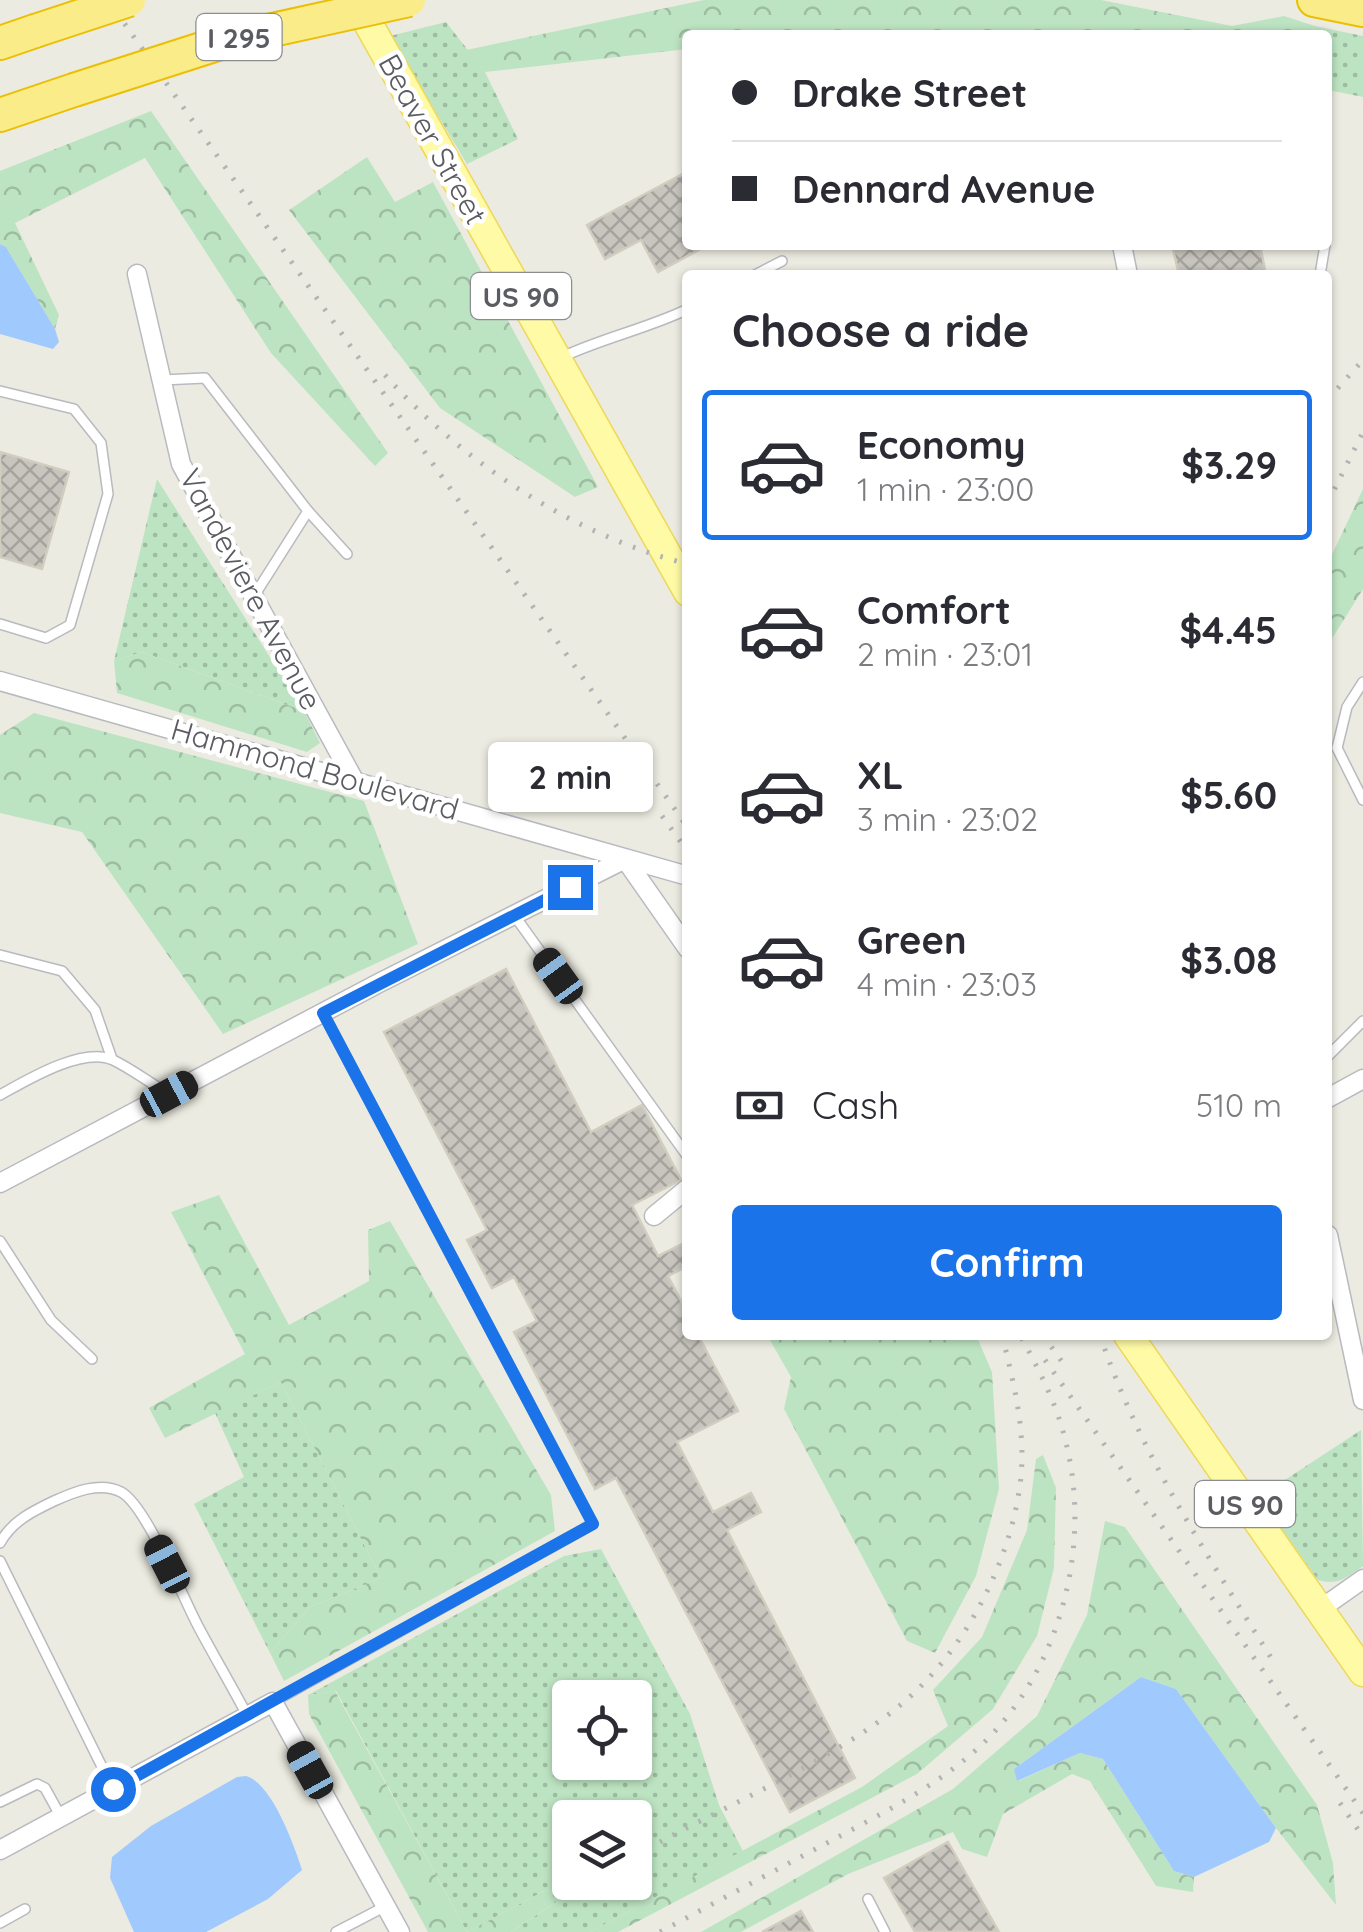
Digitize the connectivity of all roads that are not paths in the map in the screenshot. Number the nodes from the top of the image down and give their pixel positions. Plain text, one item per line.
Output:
1 (129, 0) edge
2 (356, 0) edge
3 (409, 0) edge
4 (1314, 0) edge
5 (1363, 10) edge
6 (0, 43) edge
7 (0, 116) edge
8 (782, 261) dead end
9 (765, 270) edge
10 (138, 274) dead end
11 (682, 312) edge
12 (556, 360) junction
13 (162, 380) junction
14 (0, 391) edge
15 (308, 511) junction
16 (347, 554) dead end
17 (682, 581) edge
18 (254, 596) junction
19 (0, 624) edge
20 (0, 681) edge
21 (1363, 682) edge
22 (354, 780) junction
23 (1363, 800) edge
24 (625, 859) junction
25 (682, 874) edge
26 (514, 915) junction
27 (682, 940) edge
28 (0, 955) edge
29 (323, 1013) junction
30 (1363, 1021) edge
31 (1332, 1052) edge
32 (112, 1059) junction
33 (1363, 1079) edge
34 (169, 1094) junction
35 (0, 1095) edge
36 (1332, 1096) edge
37 (682, 1149) edge
38 (0, 1183) edge
39 (682, 1193) edge
40 (654, 1216) dead end
41 (0, 1242) edge
42 (1332, 1254) edge
43 (1131, 1340) edge
44 (92, 1359) dead end
45 (1363, 1400) edge
46 (0, 1543) edge
47 (0, 1560) edge
48 (1363, 1579) edge
49 (1319, 1610) junction
50 (1363, 1672) edge
51 (273, 1702) junction
52 (248, 1716) junction
53 (113, 1789) junction
54 (0, 1802) edge
55 (61, 1817) junction
56 (0, 1850) edge
57 (868, 1899) dead end
58 (386, 1906) junction
59 (26, 1909) dead end
60 (0, 1923) edge
61 (336, 1932) edge
62 (400, 1932) edge
63 (885, 1932) edge

1 - 6 highway, bridge
2 - 12 main road, Beaver Street / US 90
3 - 7 highway, I 295, bridge
4 - 5 highway
8 - 9 lane
10 - 13 street, Vandeviere Avenue
11 - 12 lane
12 - 17 main road, Beaver Street / US 90
13 - 15 lane
13 - 18 street, Vandeviere Avenue
14 - 19 lane
15 - 16 lane
15 - 18 lane
18 - 22 street, Vandeviere Avenue
20 - 22 street, Hammond Boulevard
21 - 23 lane
22 - 24 street, Hammond Boulevard
24 - 25 street, Hammond Boulevard
24 - 26 street
24 - 27 street
26 - 29 street
26 - 37 lane
28 - 32 lane
29 - 34 street
29 - 51 lane
30 - 31 lane
32 - 34 lane
32 - 35 lane
33 - 36 street
34 - 38 street
39 - 40 street
41 - 44 lane
42 - 45 street
43 - 49 main road, US 90
46 - 52 lane
47 - 53 lane
48 - 49 street
49 - 50 main road, US 90
51 - 52 street
51 - 58 street
52 - 53 street
53 - 55 street
54 - 55 lane
55 - 56 street
57 - 63 lane
58 - 61 lane
58 - 62 street
59 - 60 lane

